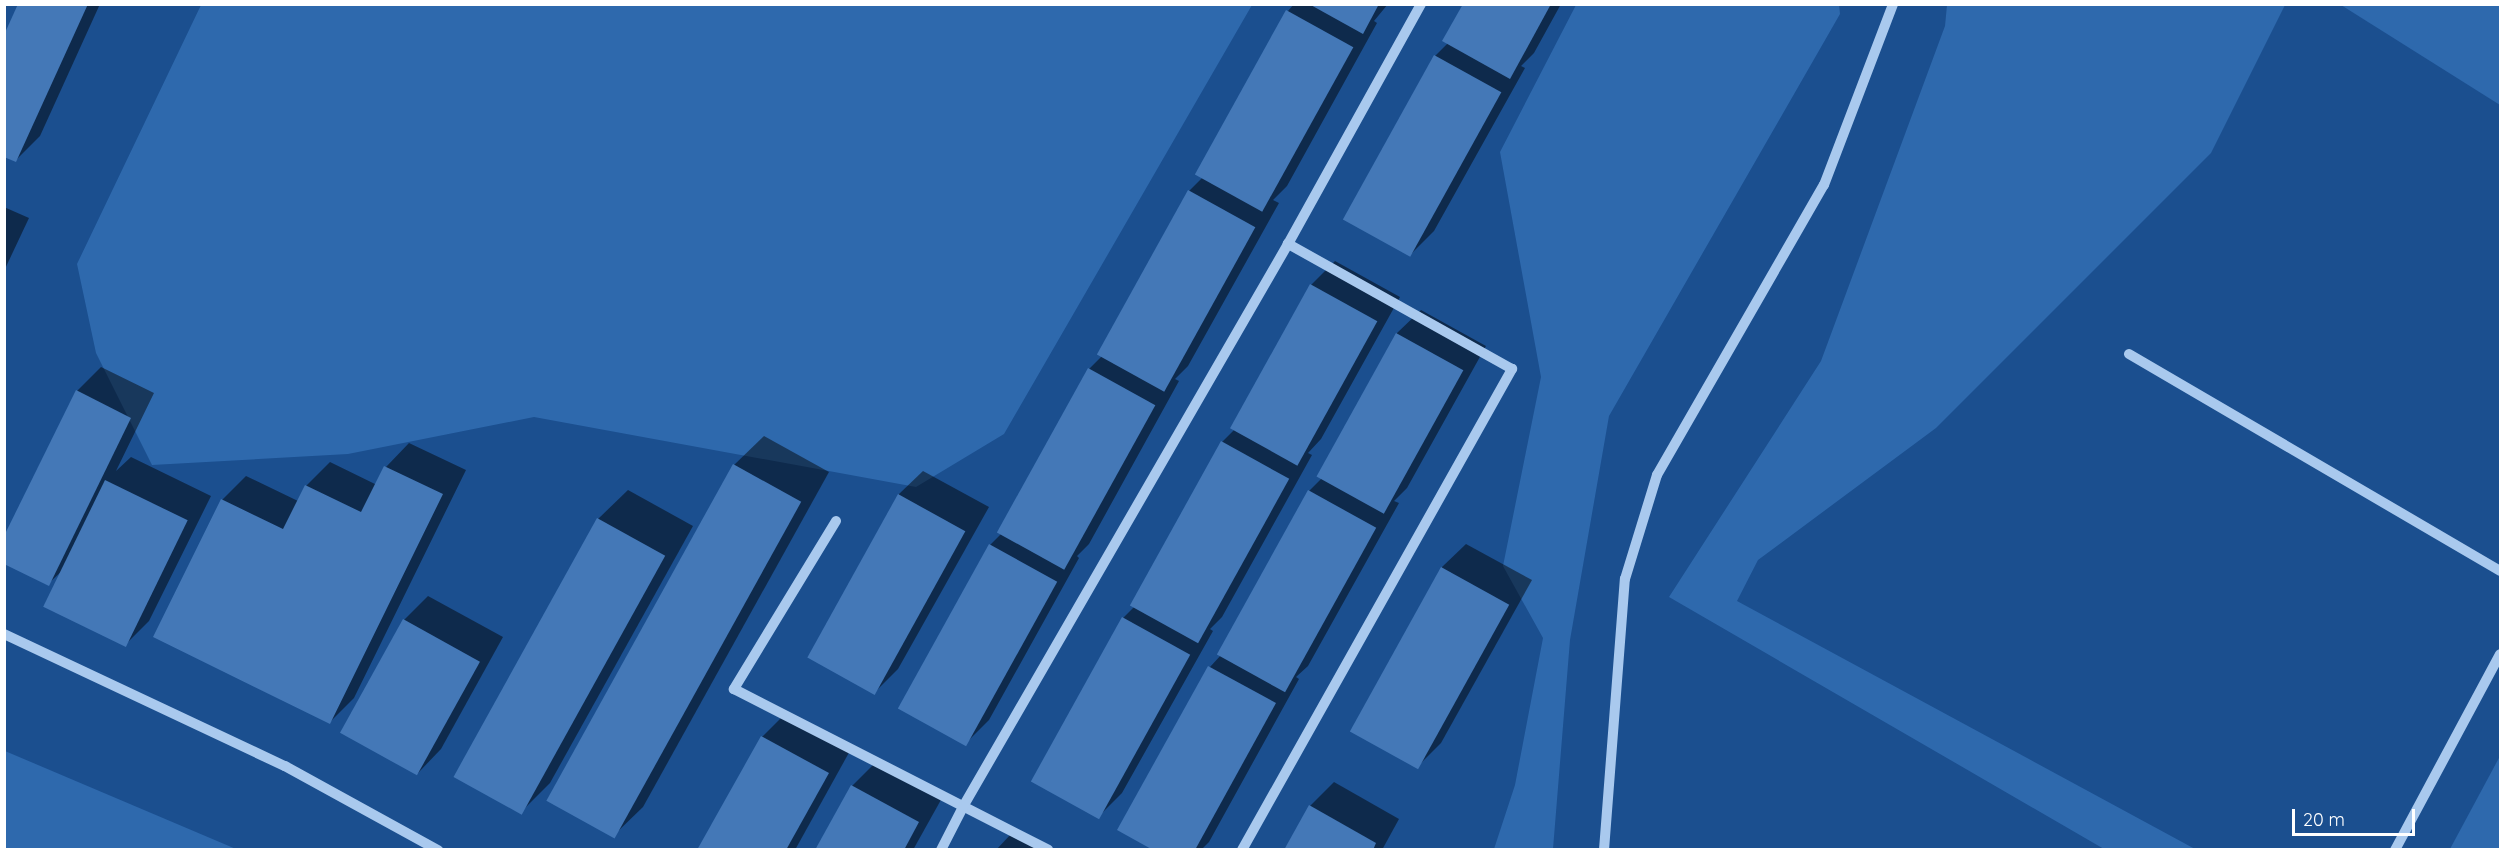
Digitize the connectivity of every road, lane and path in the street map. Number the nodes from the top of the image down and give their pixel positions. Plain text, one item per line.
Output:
1 (1421, 4) edge
2 (1893, 4) edge
3 (1288, 244) junction
4 (2129, 354) dead end
5 (836, 521) dead end
6 (2500, 571) edge
7 (4, 634) edge
8 (2500, 654) edge
9 (964, 805) junction
10 (438, 849) edge
11 (941, 849) edge
12 (1048, 849) edge
13 (1242, 849) edge
14 (1604, 849) edge
15 (2395, 849) edge

1 - 3 lane
2 - 14 lane
3 - 9 lane
3 - 13 lane
4 - 6 lane
5 - 9 lane
7 - 10 lane
8 - 15 lane
9 - 11 lane
9 - 12 lane

